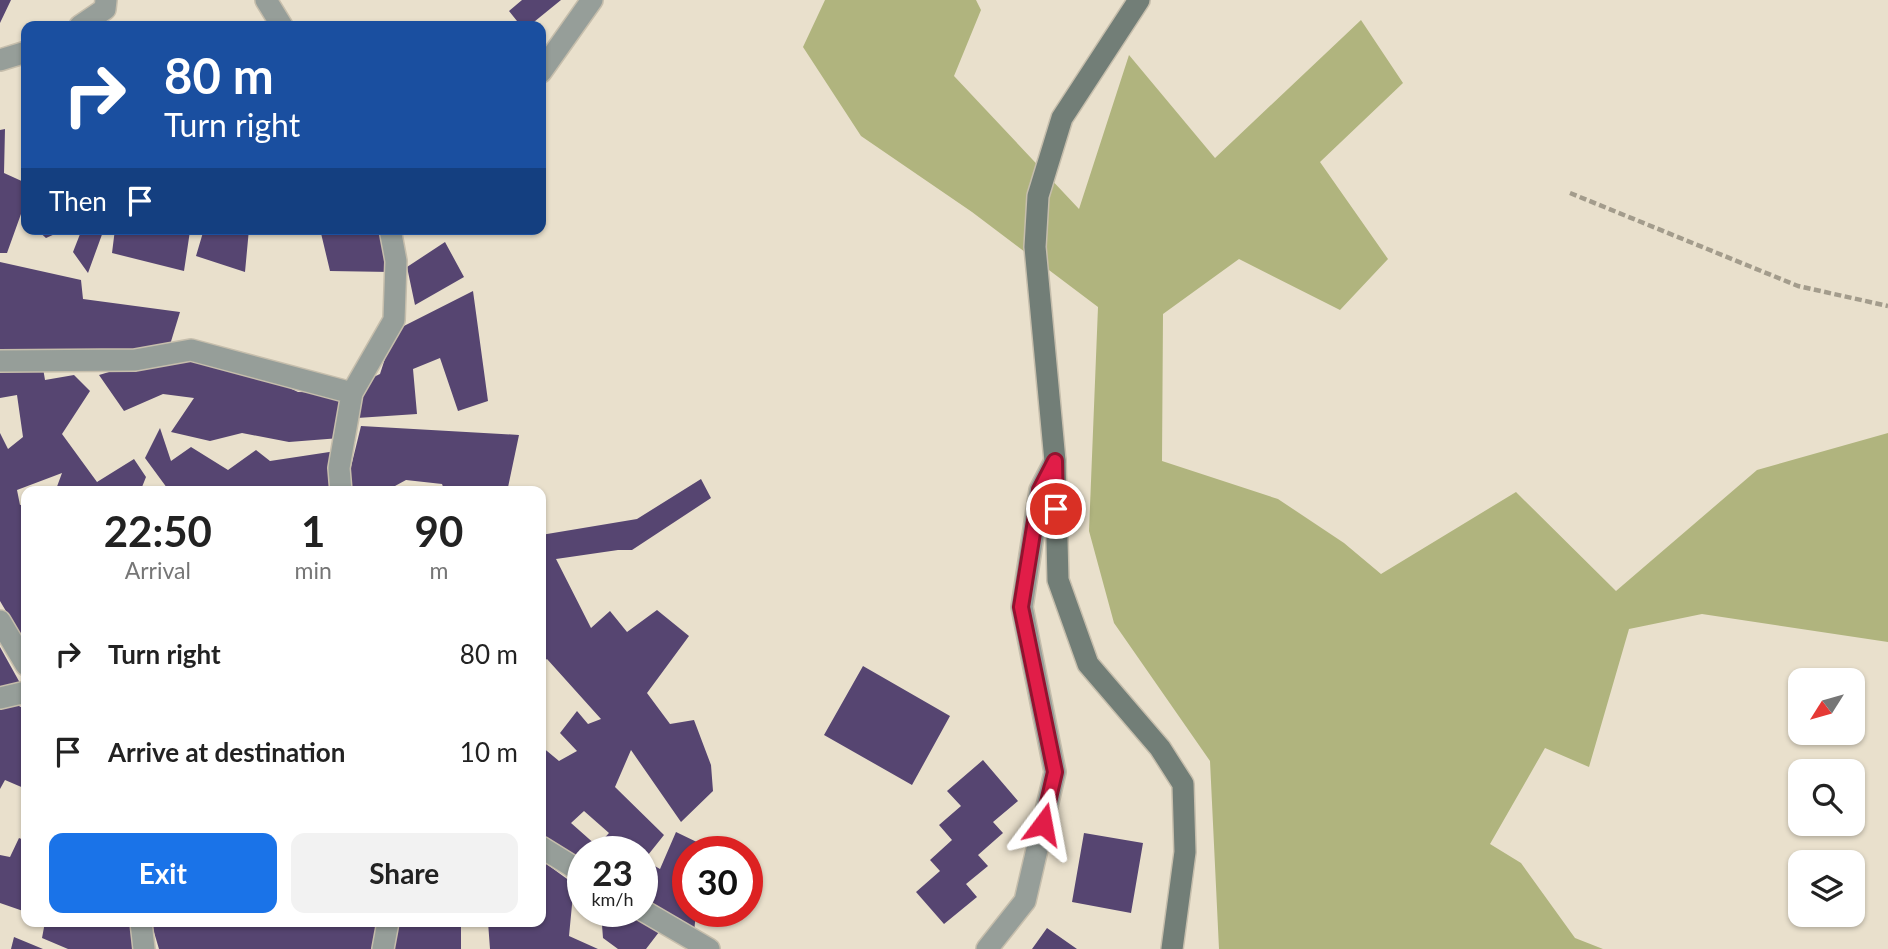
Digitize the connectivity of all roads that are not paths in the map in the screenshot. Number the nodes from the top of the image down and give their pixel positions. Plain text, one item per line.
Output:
1 (106, 0) edge
2 (266, 0) edge
3 (592, 0) edge
4 (1139, 0) edge
5 (87, 21) edge
6 (279, 21) edge
7 (21, 54) edge
8 (0, 60) edge
9 (546, 65) edge
10 (391, 235) edge
11 (0, 361) edge
12 (352, 393) junction
13 (1055, 461) junction
14 (340, 486) edge
15 (0, 621) edge
16 (21, 657) edge
17 (21, 693) edge
18 (0, 698) edge
19 (546, 850) edge
20 (567, 863) edge
21 (658, 919) edge
22 (142, 927) edge
23 (387, 927) edge
24 (703, 946) edge
25 (144, 949) edge
26 (383, 949) edge
27 (987, 949) edge
28 (1172, 949) edge

1 - 5 street
2 - 6 street
3 - 9 street
4 - 13 street
7 - 8 street
10 - 12 street
11 - 12 street
12 - 14 street
13 - 27 street
13 - 28 street
15 - 16 street
17 - 18 street
19 - 20 street
21 - 24 street
22 - 25 street
23 - 26 street

